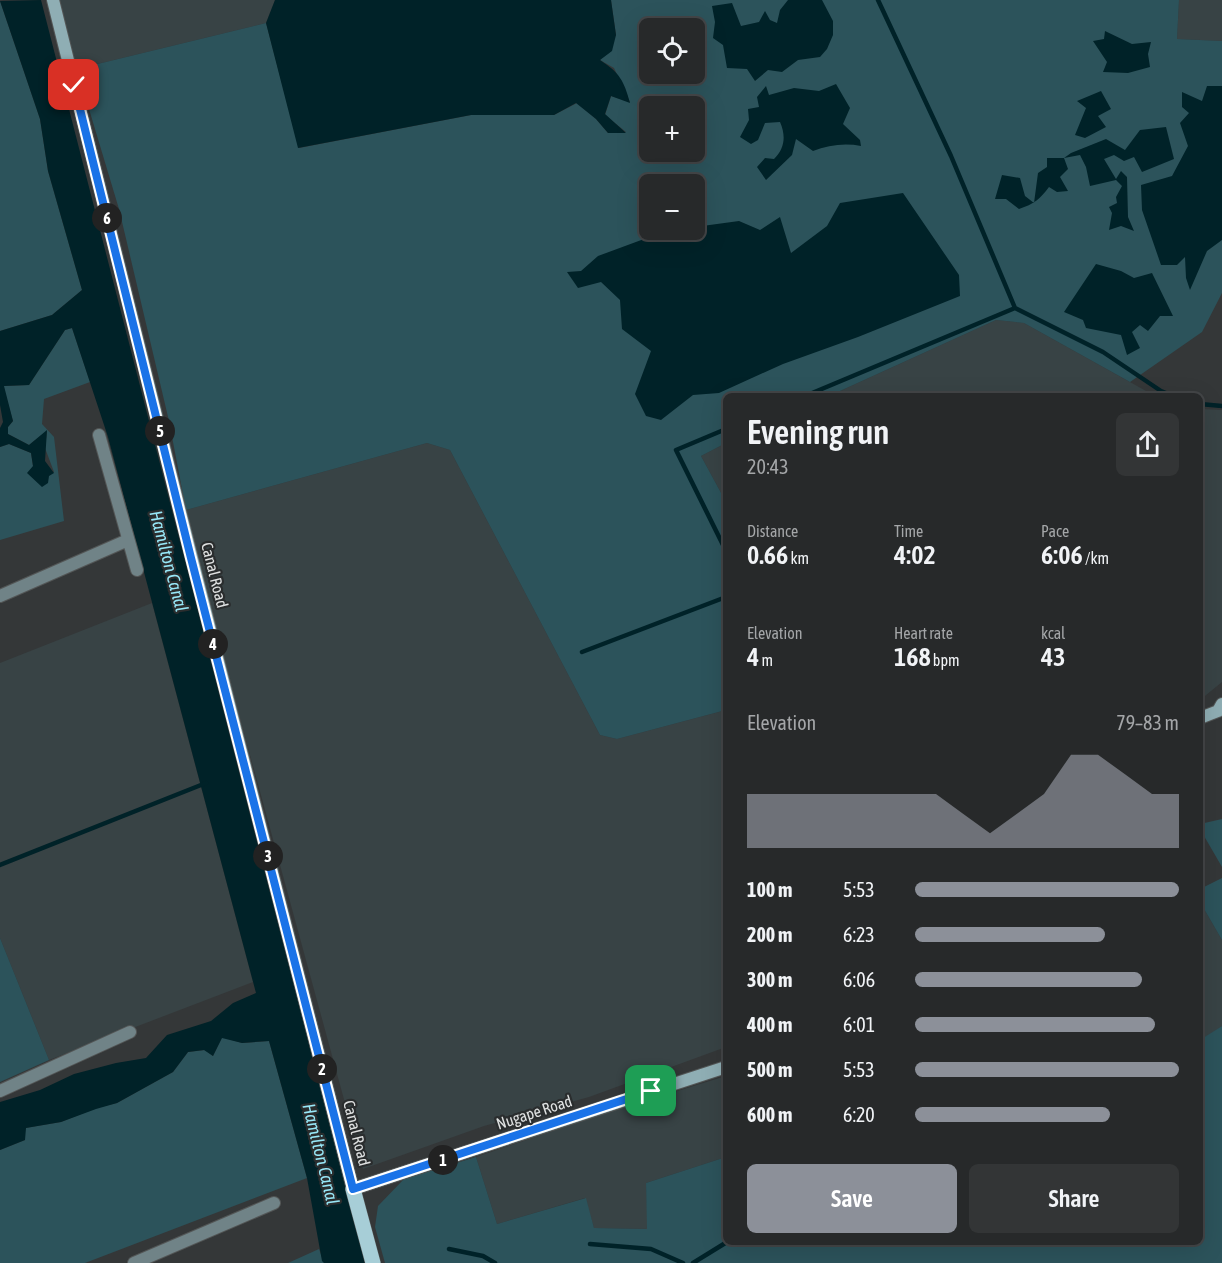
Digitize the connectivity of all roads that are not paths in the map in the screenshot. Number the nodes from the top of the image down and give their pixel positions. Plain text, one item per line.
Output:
1 (53, 0) edge
2 (99, 435) dead end
3 (128, 540) junction
4 (137, 570) dead end
5 (0, 596) edge
6 (1220, 707) edge
7 (1203, 716) edge
8 (130, 1032) dead end
9 (723, 1068) edge
10 (0, 1090) edge
11 (353, 1189) junction
12 (274, 1203) dead end
13 (134, 1263) edge
14 (373, 1263) edge

1 - 11 main road, Canal Road
2 - 3 street
3 - 4 street
3 - 5 street
6 - 7 main road
8 - 10 street
9 - 11 main road, Nugape Road
11 - 14 main road, Canal Road
12 - 13 street

